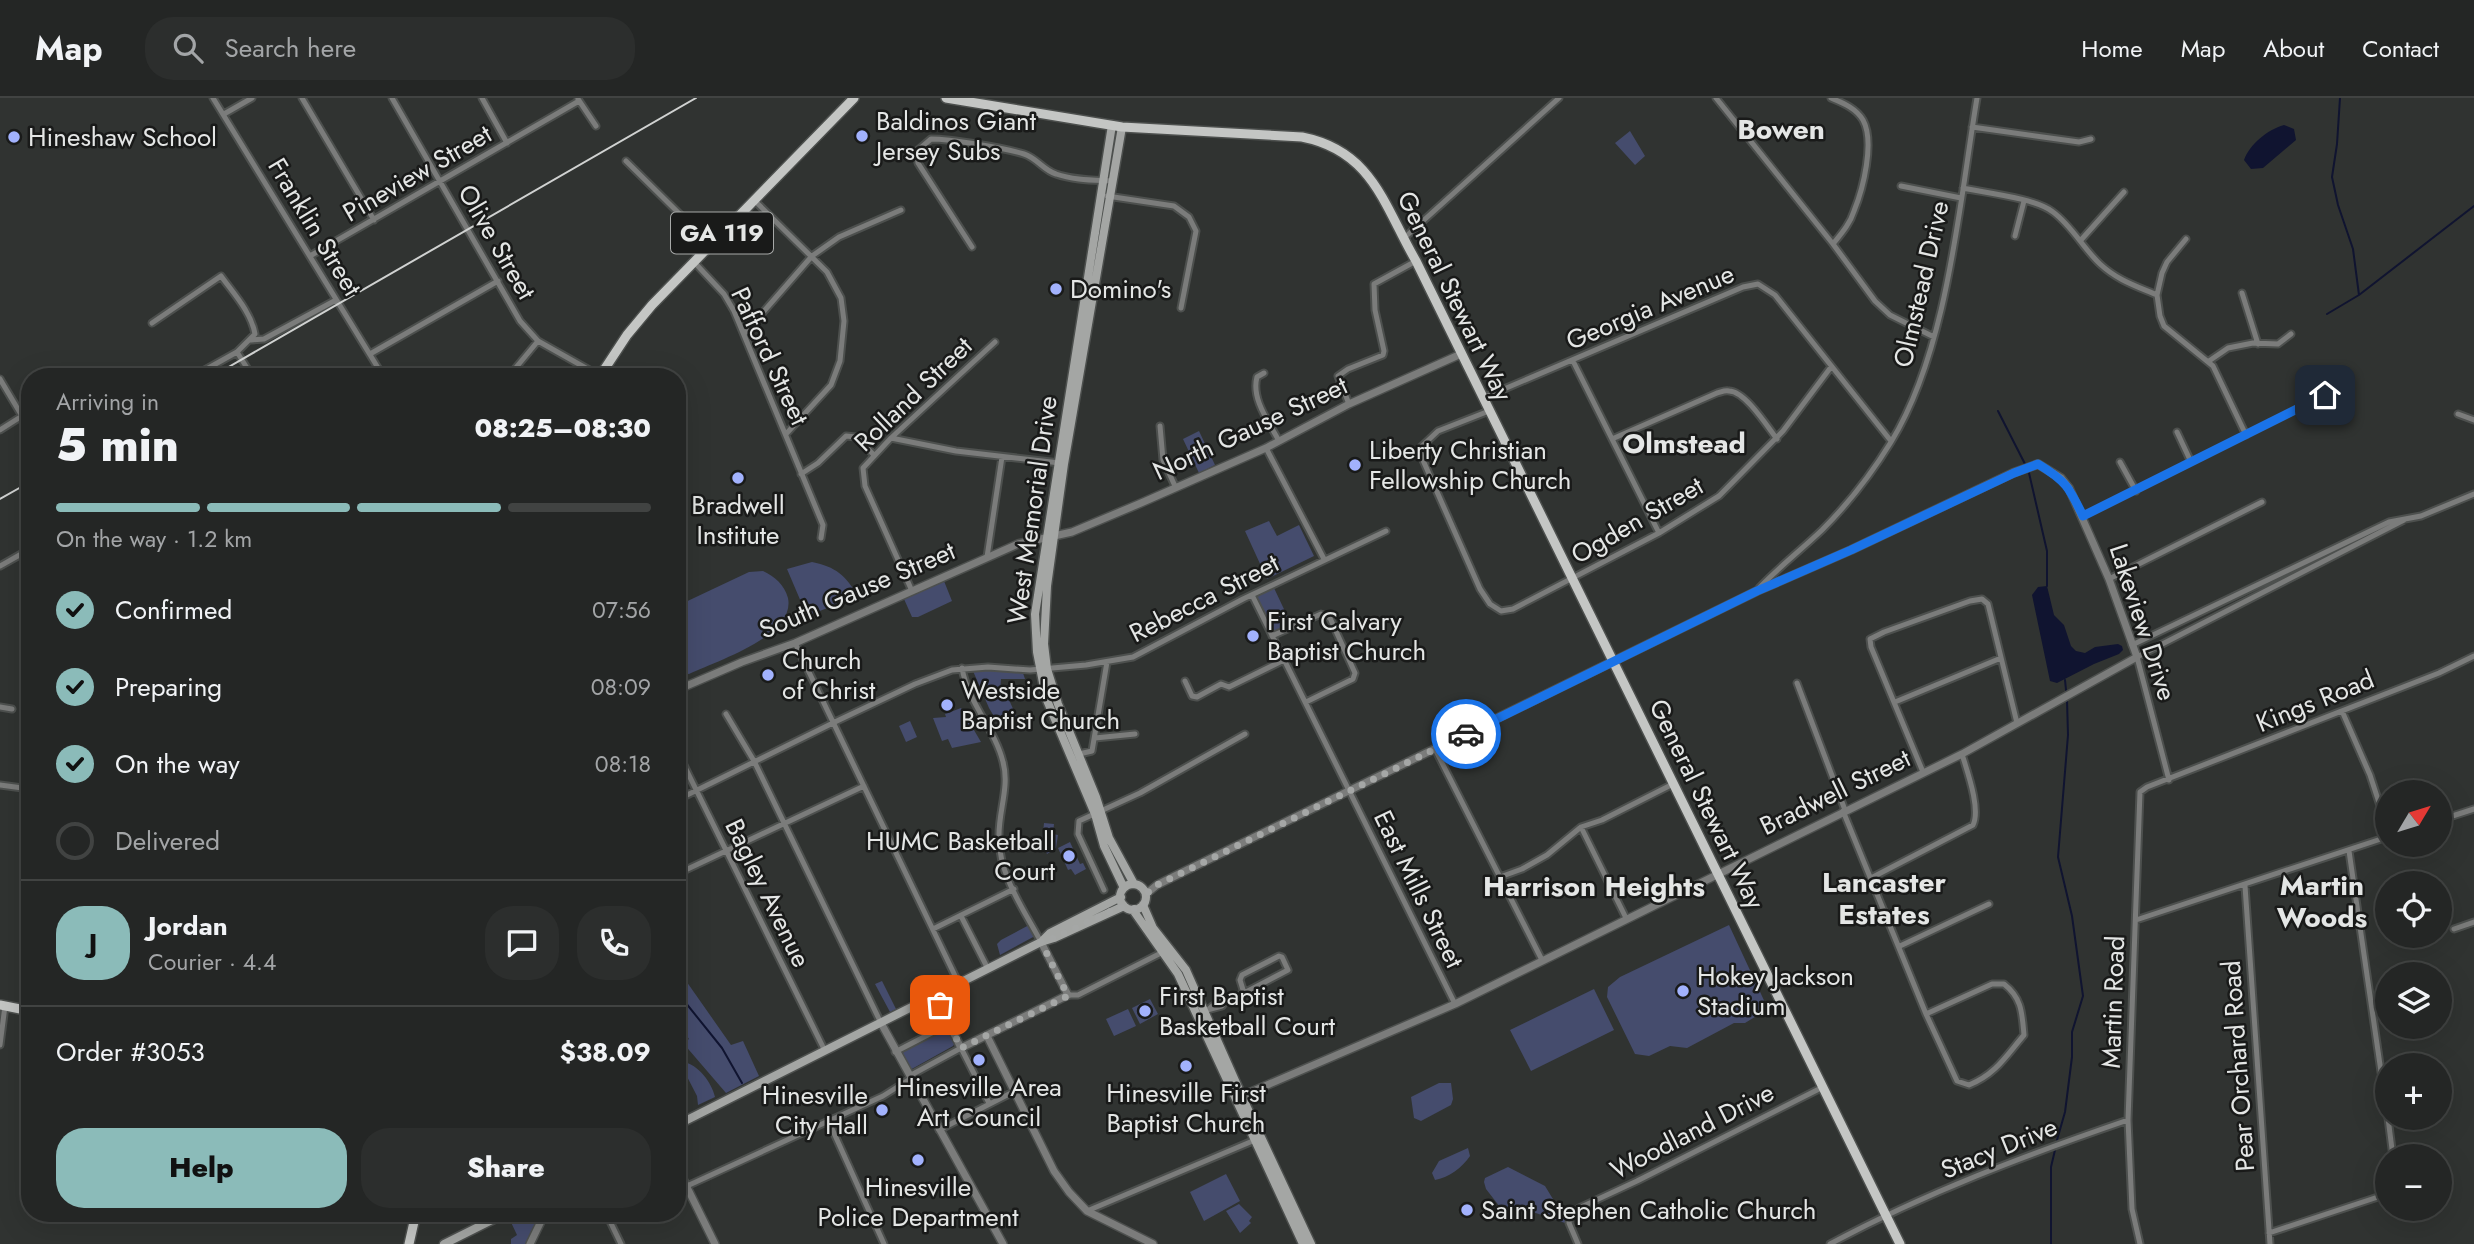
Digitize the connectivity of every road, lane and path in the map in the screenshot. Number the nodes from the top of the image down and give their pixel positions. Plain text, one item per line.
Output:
1 (213, 98) edge
2 (251, 98) edge
3 (302, 98) edge
4 (392, 98) edge
5 (482, 98) edge
6 (854, 98) edge
7 (946, 98) edge
8 (1559, 98) edge
9 (1716, 98) edge
10 (1832, 98) edge
11 (1977, 98) edge
12 (579, 99) edge
13 (956, 99) edge
14 (224, 114) junction
15 (596, 126) dead end
16 (1117, 126) junction
17 (1972, 127) junction
18 (2091, 139) dead end
19 (507, 143) junction
20 (626, 161) dead end
21 (440, 181) junction
22 (1107, 181) junction
23 (1901, 186) dead end
24 (1964, 188) junction
25 (2124, 192) dead end
26 (1105, 195) junction
27 (1961, 198) junction
28 (754, 200) junction
29 (2024, 201) junction
30 (901, 210) dead end
31 (374, 220) junction
32 (2015, 236) dead end
33 (1403, 239) junction
34 (2186, 239) dead end
35 (2081, 240) junction
36 (1833, 244) junction
37 (711, 245) junction
38 (972, 247) dead end
39 (310, 256) junction
40 (813, 256) junction
41 (1416, 261) junction
42 (694, 262) junction
43 (498, 281) junction
44 (2242, 293) dead end
45 (2157, 295) junction
46 (336, 300) junction
47 (1181, 308) dead end
48 (152, 323) dead end
49 (744, 334) junction
50 (2291, 334) dead end
51 (1934, 337) junction
52 (251, 340) junction
53 (538, 341) junction
54 (995, 342) dead end
55 (2258, 344) junction
56 (237, 352) junction
57 (370, 354) junction
58 (1461, 354) junction
59 (1573, 361) junction
60 (2209, 361) junction
61 (1831, 367) junction
62 (208, 368) edge
63 (245, 368) edge
64 (378, 368) edge
65 (516, 368) edge
66 (586, 368) edge
67 (605, 368) edge
68 (1264, 373) dead end
69 (0, 379) edge
70 (2325, 395) dead end
71 (1483, 398) junction
72 (1349, 404) junction
73 (1489, 411) junction
74 (21, 414) edge
75 (2458, 414) dead end
76 (21, 417) edge
77 (2474, 419) edge
78 (1160, 426) dead end
79 (0, 430) edge
80 (2177, 432) dead end
81 (786, 434) junction
82 (2246, 435) junction
83 (891, 438) junction
84 (1612, 439) junction
85 (1777, 439) junction
86 (1279, 441) junction
87 (1891, 441) junction
88 (1266, 448) junction
89 (874, 455) junction
90 (1002, 457) junction
91 (2120, 462) dead end
92 (2191, 462) junction
93 (1061, 463) junction
94 (802, 474) junction
95 (1175, 486) junction
96 (2136, 491) junction
97 (2474, 494) edge
98 (2262, 502) dead end
99 (2083, 516) junction
100 (2404, 520) junction
101 (1387, 531) dead end
102 (1659, 533) junction
103 (1050, 537) junction
104 (821, 538) dead end
105 (21, 554) edge
106 (987, 557) junction
107 (1324, 559) junction
108 (0, 566) edge
109 (2109, 579) junction
110 (1571, 580) junction
111 (912, 591) junction
112 (1757, 591) junction
113 (1252, 595) junction
114 (1272, 636) junction
115 (795, 643) junction
116 (2132, 645) junction
117 (2474, 656) edge
118 (2137, 657) junction
119 (2001, 658) junction
120 (1284, 660) junction
121 (1614, 661) junction
122 (1107, 662) junction
123 (962, 668) junction
124 (1039, 670) junction
125 (1185, 681) dead end
126 (1797, 683) dead end
127 (686, 686) edge
128 (1306, 702) junction
129 (1895, 702) junction
130 (0, 707) edge
131 (12, 709) dead end
132 (2342, 711) junction
133 (726, 714) dead end
134 (834, 723) junction
135 (2017, 723) junction
136 (1135, 734) dead end
137 (1245, 734) dead end
138 (1095, 737) junction
139 (1435, 748) junction
140 (1079, 754) junction
141 (1962, 754) junction
142 (754, 761) junction
143 (686, 769) edge
144 (1923, 772) junction
145 (2169, 780) junction
146 (1673, 784) junction
147 (0, 785) edge
148 (864, 786) junction
149 (21, 788) edge
150 (2375, 790) edge
151 (697, 791) junction
152 (1349, 791) junction
153 (686, 796) edge
154 (2474, 809) edge
155 (1844, 810) junction
156 (1098, 813) junction
157 (2452, 816) edge
158 (784, 824) junction
159 (1581, 827) junction
160 (2375, 841) edge
161 (724, 850) junction
162 (2348, 851) junction
163 (686, 869) edge
164 (1717, 874) junction
165 (1500, 877) junction
166 (1871, 878) junction
167 (2245, 886) junction
168 (1014, 889) junction
169 (1141, 889) junction
170 (1104, 890) dead end
171 (1122, 892) junction
172 (1989, 904) dead end
173 (1143, 905) junction
174 (1129, 908) junction
175 (961, 916) junction
176 (1626, 918) junction
177 (2136, 920) junction
178 (2474, 922) edge
179 (933, 929) junction
180 (2454, 929) dead end
181 (1041, 942) junction
182 (1900, 946) junction
183 (1163, 952) junction
184 (1542, 960) junction
185 (988, 969) junction
186 (959, 984) junction
187 (1244, 993) junction
188 (935, 996) junction
189 (1068, 996) junction
190 (1455, 1004) junction
191 (2, 1005) edge
192 (21, 1009) edge
193 (1207, 1010) junction
194 (1926, 1014) junction
195 (881, 1023) junction
196 (949, 1024) junction
197 (987, 1036) junction
198 (0, 1045) edge
199 (961, 1048) junction
200 (825, 1051) junction
201 (895, 1052) junction
202 (2378, 1053) edge
203 (910, 1079) junction
204 (1823, 1087) junction
205 (1015, 1091) junction
206 (1240, 1097) junction
207 (989, 1103) junction
208 (686, 1120) edge
209 (2128, 1120) junction
210 (829, 1122) junction
211 (939, 1130) junction
212 (1259, 1139) junction
213 (687, 1186) joint
214 (2375, 1198) edge
215 (1087, 1211) junction
216 (1886, 1215) junction
217 (414, 1222) edge
218 (488, 1222) edge
219 (541, 1222) edge
220 (611, 1222) edge
221 (2269, 1233) junction
222 (1841, 1241) edge
223 (409, 1244) edge
224 (444, 1244) edge
225 (530, 1244) edge
226 (621, 1244) edge
227 (715, 1244) edge
228 (884, 1244) edge
229 (1003, 1244) edge
230 (1153, 1244) edge
231 (1303, 1244) edge
232 (1311, 1244) edge
233 (1578, 1244) edge
234 (1830, 1244) edge
235 (1900, 1244) edge
236 (2140, 1244) edge
237 (2270, 1244) edge

1 - 14 street, Franklin Street
2 - 14 street
3 - 31 street
4 - 21 street, Olive Street
5 - 19 street
6 - 28 main road, GA 119
7 - 13 main road, General Stewart Way
8 - 33 street
9 - 36 street
10 - 36 street
11 - 17 street, Olmstead Drive
12 - 15 street
12 - 19 street, Pineview Street
13 - 16 main road, General Stewart Way
14 - 39 street, Franklin Street
16 - 22 main road, West Memorial Drive
16 - 33 main road, General Stewart Way
17 - 18 street
17 - 24 street, Olmstead Drive
19 - 21 street, Pineview Street
20 - 37 street
21 - 31 street, Pineview Street
21 - 43 street, Olive Street
22 - 26 main road, West Memorial Drive
22 - 38 street
23 - 27 street
24 - 27 street, Olmstead Drive
24 - 29 street
25 - 35 street
26 - 47 street
26 - 93 main road, West Memorial Drive
27 - 51 street, Olmstead Drive
28 - 37 main road, GA 119
28 - 40 street
29 - 32 street
29 - 35 street
30 - 40 street
31 - 39 street, Pineview Street
33 - 41 main road, General Stewart Way
34 - 45 street
35 - 45 street
36 - 51 street
37 - 42 main road, GA 119
39 - 46 street, Franklin Street
40 - 49 street
40 - 81 street
41 - 58 main road, General Stewart Way
41 - 72 street
42 - 49 street, Pafford Street
42 - 67 main road, GA 119
43 - 53 street, Olive Street
43 - 57 street
44 - 55 street
45 - 60 street
46 - 52 street
46 - 57 street, Franklin Street
48 - 52 street
49 - 81 street, Pafford Street
50 - 55 street
51 - 87 street, Olmstead Drive
52 - 56 street
53 - 65 street
53 - 66 street, Olive Street
54 - 83 street, Rolland Street
55 - 60 street
56 - 62 street
56 - 63 street
57 - 64 street, Franklin Street
58 - 71 main road, General Stewart Way
58 - 72 street, North Gause Street
59 - 61 street, Georgia Avenue
59 - 71 street, Georgia Avenue
59 - 84 street
60 - 82 street
61 - 85 street, Ogden Street
61 - 87 street, Georgia Avenue
68 - 86 street
69 - 74 street
70 - 82 street
71 - 73 main road, General Stewart Way
72 - 86 street, North Gause Street
73 - 110 main road, General Stewart Way
73 - 110 street, Ogden Street
75 - 77 street
76 - 79 street
78 - 95 street
80 - 92 street
81 - 94 street, Pafford Street
82 - 92 street
83 - 89 street, Rolland Street
83 - 90 street
84 - 85 street
84 - 102 street
85 - 102 street, Ogden Street
86 - 88 street, North Gause Street
87 - 112 street, Olmstead Drive
88 - 95 street, North Gause Street
88 - 107 street
89 - 94 street, Pafford Street
89 - 111 street, Rolland Street
90 - 93 street
90 - 106 street
91 - 96 street
92 - 96 street
93 - 103 main road, West Memorial Drive
94 - 104 street, Pafford Street
95 - 103 street, North Gause Street
96 - 99 street
97 - 100 street, Bradwell Street
98 - 109 street
99 - 109 street, Lakeview Drive
99 - 112 street, Lakeview Drive
100 - 116 street, Bradwell Street
100 - 118 street, Bradwell Street
101 - 107 street, Rebecca Street
102 - 110 street, Ogden Street
103 - 106 street, South Gause Street
103 - 124 main road, West Memorial Drive
105 - 108 street
106 - 111 street, South Gause Street
107 - 113 street, Rebecca Street
109 - 116 street, Lakeview Drive
110 - 121 main road, General Stewart Way
111 - 115 street, South Gause Street
112 - 121 street
113 - 114 street, East Mills Street
113 - 122 street, Rebecca Street
114 - 120 street, East Mills Street
114 - 128 street
115 - 127 street, South Gause Street
115 - 134 street
116 - 118 street, Lakeview Drive
117 - 132 street, Kings Road
118 - 135 street, Bradwell Street
118 - 145 street, Lakeview Drive
119 - 129 street
119 - 129 street
119 - 135 street
120 - 125 street
120 - 128 street, East Mills Street
121 - 139 street
121 - 146 main road, General Stewart Way
122 - 124 street, Rebecca Street
122 - 138 street
123 - 124 street, Rebecca Street
123 - 134 street, Rebecca Street
123 - 168 street
124 - 140 main road, West Memorial Drive
124 - 156 main road, West Memorial Drive
126 - 155 street
128 - 152 street, East Mills Street
129 - 144 street
130 - 131 street
132 - 145 street, Kings Road
132 - 150 street
133 - 142 street
134 - 142 street, Rebecca Street
134 - 148 street
135 - 141 street, Bradwell Street
136 - 138 street
137 - 156 street
138 - 140 street
139 - 152 street
139 - 165 street
140 - 156 main road, West Memorial Drive
141 - 144 street, Bradwell Street
141 - 166 street
142 - 151 street, Rebecca Street
142 - 158 street
143 - 151 street, Bagley Avenue
144 - 155 street, Bradwell Street
145 - 177 street, Martin Road
146 - 159 street
146 - 164 main road, General Stewart Way
147 - 149 street
148 - 158 street
148 - 179 street
151 - 153 street, Rebecca Street
151 - 161 street, Bagley Avenue
152 - 169 street
152 - 190 street, East Mills Street
154 - 157 street
155 - 164 street, Bradwell Street
155 - 166 street
156 - 169 main road, West Memorial Drive
156 - 170 street
156 - 171 main road, West Memorial Drive
158 - 161 street
158 - 195 street
159 - 165 street
159 - 176 street
160 - 162 street
161 - 163 street
161 - 200 street, Bagley Avenue
162 - 167 street
162 - 202 street
164 - 176 street, Bradwell Street
164 - 204 main road, General Stewart Way
165 - 184 street
166 - 182 street
167 - 177 street
167 - 221 street, Pear Orchard Road
168 - 175 street
168 - 181 street
169 - 171 main road
169 - 173 main road
171 - 174 main road, West Memorial Drive
171 - 181 main road
172 - 182 street
173 - 174 main road
173 - 193 main road
174 - 181 main road
174 - 183 main road, West Memorial Drive
175 - 179 street
175 - 185 street
176 - 184 street, Bradwell Street
177 - 209 street, Martin Road
178 - 180 street
179 - 186 street
181 - 185 main road
181 - 189 street
182 - 194 street
183 - 189 street
183 - 206 main road, West Memorial Drive
184 - 190 street, Bradwell Street
185 - 186 main road
186 - 188 main road
187 - 187 street
187 - 193 street
188 - 195 main road
188 - 196 street
189 - 197 street
190 - 206 street, Bradwell Street
191 - 192 main road
191 - 198 street
193 - 206 main road
194 - 194 street
195 - 200 main road
195 - 201 street
196 - 199 street
196 - 201 street
197 - 199 street
197 - 205 street
199 - 203 street
199 - 207 street
200 - 208 main road
201 - 203 street
203 - 210 street
203 - 211 street
204 - 216 main road, General Stewart Way
204 - 233 street, Woodland Drive
205 - 207 street
205 - 215 street
206 - 212 main road
207 - 211 street
209 - 216 street, Stacy Drive
209 - 236 street, Martin Road
210 - 213 street
210 - 228 street
211 - 229 street
212 - 215 street
212 - 231 main road
212 - 232 main road
213 - 227 street
214 - 221 street
215 - 230 street
216 - 222 street, Stacy Drive
216 - 235 main road, General Stewart Way
217 - 223 main road
218 - 224 main road
219 - 225 street
220 - 226 street
221 - 237 street, Pear Orchard Road
222 - 234 street, Stacy Drive

